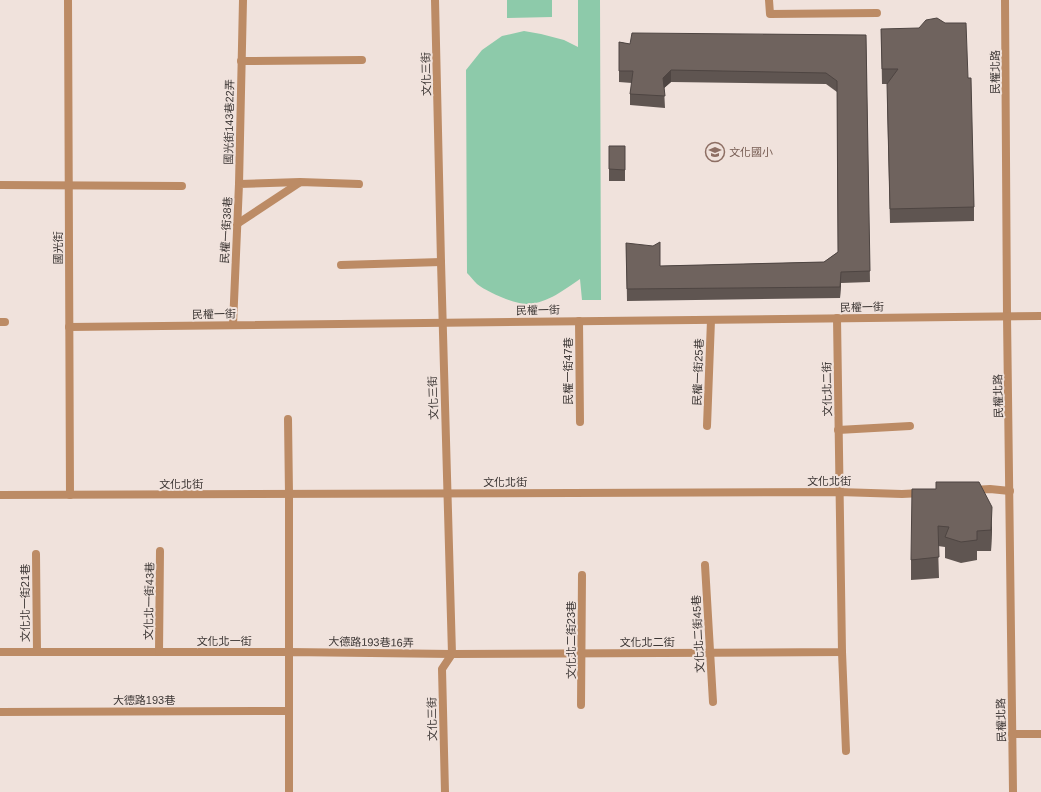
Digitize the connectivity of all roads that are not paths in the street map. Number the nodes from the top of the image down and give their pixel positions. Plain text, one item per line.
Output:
1 (68, 0) edge
2 (243, 0) edge
3 (435, 0) edge
4 (769, 0) edge
5 (1005, 0) edge
6 (877, 12) dead end
7 (362, 60) dead end
8 (241, 61) junction
9 (300, 182) junction
10 (239, 184) junction
11 (359, 184) dead end
12 (0, 185) edge
13 (68, 186) junction
14 (182, 186) dead end
15 (237, 224) junction
16 (440, 262) junction
17 (341, 265) dead end
18 (1007, 316) junction
19 (1041, 316) edge
20 (837, 318) junction
21 (711, 320) junction
22 (579, 321) junction
23 (442, 323) junction
24 (233, 325) junction
25 (69, 327) junction
26 (288, 419) dead end
27 (580, 422) dead end
28 (707, 426) dead end
29 (910, 426) dead end
30 (838, 430) junction
31 (966, 490) edge
32 (1010, 491) junction
33 (839, 492) junction
34 (926, 493) edge
35 (289, 494) junction
36 (447, 494) junction
37 (0, 495) edge
38 (70, 495) junction
39 (160, 551) dead end
40 (36, 554) dead end
41 (705, 566) dead end
42 (582, 575) dead end
43 (0, 652) edge
44 (37, 652) junction
45 (159, 652) junction
46 (289, 652) junction
47 (842, 652) junction
48 (582, 653) junction
49 (710, 653) junction
50 (452, 654) junction
51 (713, 702) dead end
52 (581, 705) dead end
53 (289, 711) junction
54 (0, 712) edge
55 (1012, 734) junction
56 (1041, 734) edge
57 (846, 751) dead end
58 (289, 792) edge
59 (445, 792) edge
60 (1013, 792) edge

1 - 13 street, 國光街
2 - 8 street, 國光街143巷22弄
3 - 16 street, 文化三街
4 - 6 street
5 - 18 street, 民權北路
7 - 8 street
8 - 10 street, 國光街143巷22弄
9 - 10 street, 民權一街38巷
9 - 11 street, 民權一街38巷
9 - 15 street
10 - 15 street, 民權一街38巷
12 - 13 street
13 - 14 street
13 - 25 street, 國光街
15 - 24 street, 民權一街38巷
16 - 17 street
16 - 23 street, 文化三街
18 - 19 street, 民權一街
18 - 20 street, 民權一街
18 - 32 street, 民權北路
20 - 21 street, 民權一街
20 - 30 street, 文化北二街
21 - 22 street, 民權一街
21 - 28 street, 民權一街25巷
22 - 23 street, 民權一街
22 - 27 street, 民權一街47巷
23 - 24 street, 民權一街
23 - 36 street, 文化三街
24 - 25 street, 民權一街
25 - 38 street, 國光街
26 - 35 street
29 - 30 street
30 - 33 street, 文化北二街
31 - 32 street
32 - 55 street, 民權北路
33 - 34 street, 文化北街
33 - 36 street, 文化北街
33 - 47 street, 文化北二街
35 - 36 street, 文化北街
35 - 38 street, 文化北街
35 - 46 street
36 - 50 street, 文化三街
37 - 38 street, 文化北街
39 - 45 street, 文化北一街43巷
40 - 44 street, 文化北一街21巷
41 - 49 street, 文化北二街45巷
42 - 48 street, 文化北二街23巷
43 - 44 street, 文化北一街
44 - 45 street, 文化北一街
45 - 46 street, 文化北一街
46 - 50 street, 大德路193巷16弄
46 - 53 street
47 - 49 street, 文化北二街
47 - 57 street, 文化北二街
48 - 49 street, 文化北二街
48 - 50 street, 文化北二街
48 - 52 street, 文化北二街23巷
49 - 51 street, 文化北二街45巷
50 - 59 street, 文化三街
53 - 54 street, 大德路193巷
53 - 58 street
55 - 56 street
55 - 60 street, 民權北路

